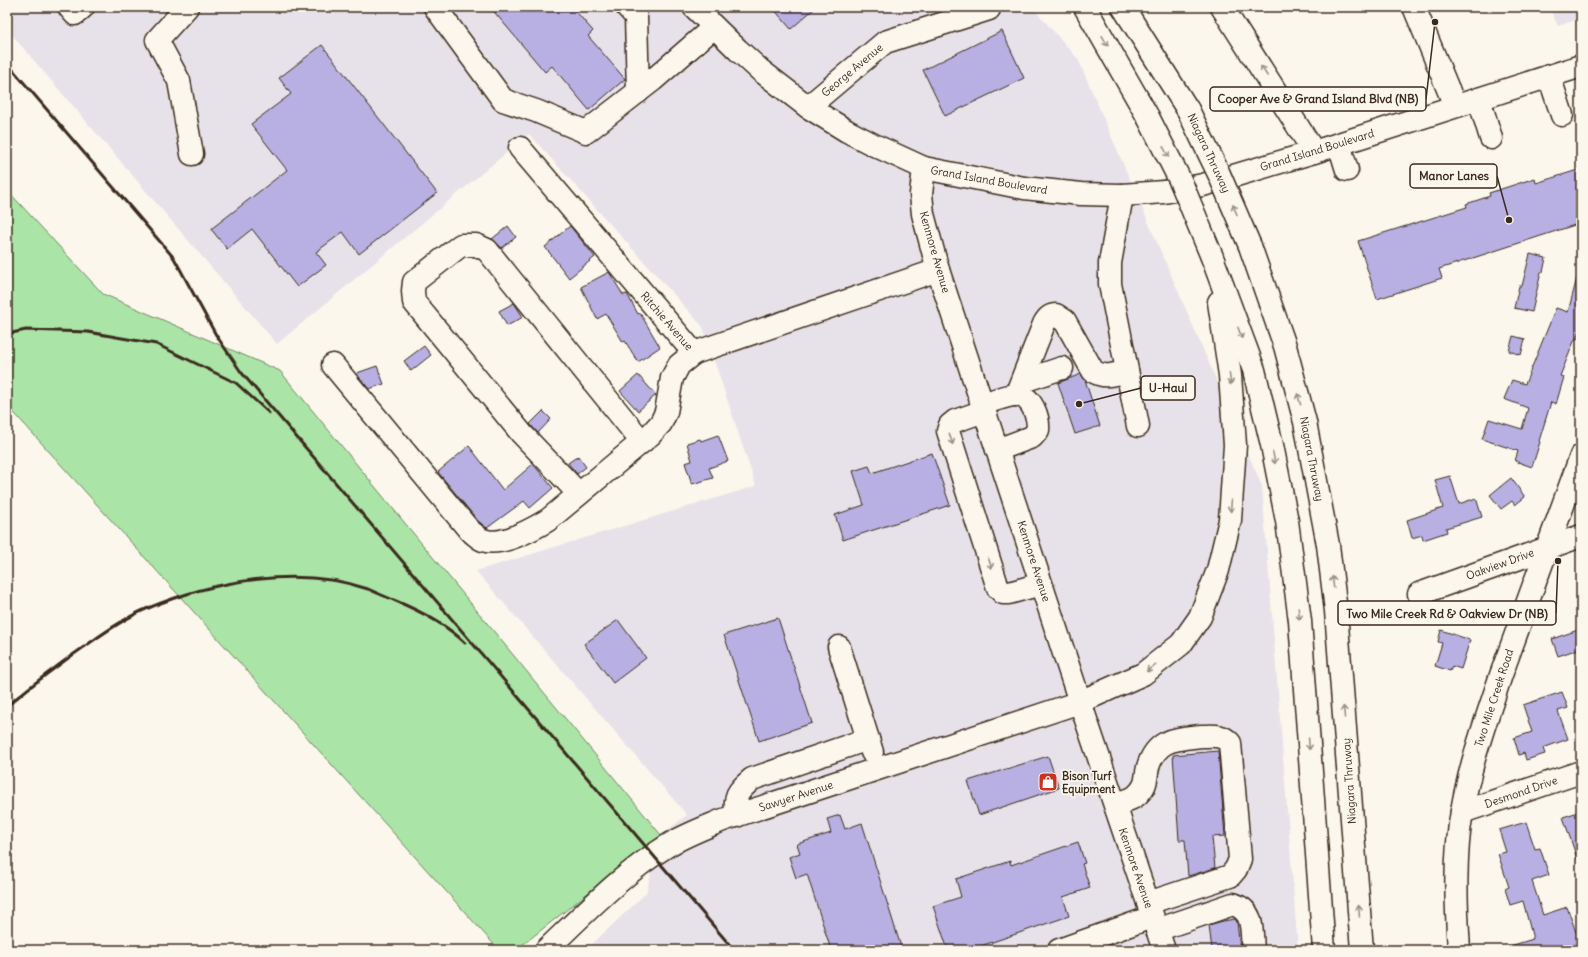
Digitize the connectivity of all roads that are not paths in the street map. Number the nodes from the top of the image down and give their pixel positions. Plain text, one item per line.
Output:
1 (69, 7) edge
2 (84, 7) edge
3 (187, 7) edge
4 (434, 7) edge
5 (627, 7) edge
6 (694, 7) edge
7 (1085, 7) edge
8 (1123, 7) edge
9 (1140, 7) edge
10 (1222, 7) edge
11 (1414, 7) edge
12 (989, 9) dead end
13 (714, 27) junction
14 (1581, 66) edge
15 (1549, 76) junction
16 (638, 92) junction
17 (1479, 99) junction
18 (1455, 106) junction
19 (808, 107) junction
20 (1188, 110) junction
21 (1562, 115) dead end
22 (1492, 138) dead end
23 (1339, 144) junction
24 (520, 148) dead end
25 (1314, 152) junction
26 (192, 154) dead end
27 (924, 168) junction
28 (1347, 170) dead end
29 (1122, 195) junction
30 (1212, 257) junction
31 (938, 270) junction
32 (694, 353) junction
33 (1074, 364) junction
34 (333, 366) dead end
35 (1127, 371) junction
36 (1020, 388) junction
37 (983, 408) junction
38 (1138, 426) dead end
39 (642, 442) junction
40 (997, 450) junction
41 (1581, 456) edge
42 (579, 494) junction
43 (1581, 536) edge
44 (1548, 547) junction
45 (1041, 584) junction
46 (1419, 594) dead end
47 (839, 647) dead end
48 (1080, 702) junction
49 (868, 739) junction
50 (877, 769) junction
51 (1581, 772) edge
52 (1115, 804) junction
53 (1462, 812) junction
54 (736, 816) junction
55 (1152, 916) junction
56 (546, 950) edge
57 (1060, 950) edge
58 (1164, 950) edge
59 (1253, 950) edge
60 (1324, 950) edge
61 (1362, 950) edge
62 (1459, 950) edge

1 - 2 main road
3 - 26 main road
4 - 16 main road
5 - 16 main road
6 - 13 main road, Grand Island Boulevard
7 -> 30 main road, bridge
8 - 20 main road, Niagara Thruway
9 - 20 main road
25 -> 10 main road
11 - 18 main road
12 - 19 main road, George Avenue
13 - 16 main road
13 - 19 main road, Grand Island Boulevard
14 - 15 main road, Grand Island Boulevard
15 - 17 main road, Grand Island Boulevard
15 - 21 main road
17 - 18 main road, Grand Island Boulevard
17 - 22 main road
18 - 23 main road, Grand Island Boulevard
19 - 27 main road, Grand Island Boulevard
61 -> 20 main road, Niagara Thruway, bridge
23 - 25 main road, Grand Island Boulevard
23 - 28 main road
24 - 32 main road, Ritchie Avenue
25 - 29 main road, Grand Island Boulevard
27 - 29 main road, Grand Island Boulevard
27 - 31 main road, Kenmore Avenue
29 - 35 main road
30 -> 48 main road, Sawyer Avenue
30 -> 60 main road
31 - 32 main road, Ritchie Avenue
31 - 37 main road, Kenmore Avenue
32 - 39 main road
33 - 35 main road
33 - 36 main road
33 - 36 main road
34 - 42 main road
35 - 38 main road
36 - 37 main road
36 - 40 main road
37 - 40 main road, Kenmore Avenue
37 -> 45 main road
39 - 42 main road
39 - 42 main road
40 - 45 main road, Kenmore Avenue
41 - 44 main road, Two Mile Creek Road
43 - 44 main road, Oakview Drive
44 - 46 main road, Oakview Drive
44 - 53 main road, Two Mile Creek Road
45 - 48 main road, Kenmore Avenue
47 - 49 main road
48 - 50 main road, Sawyer Avenue
48 - 52 main road, Kenmore Avenue
49 - 50 main road
49 - 54 main road
50 - 54 main road, Sawyer Avenue
51 - 53 main road, Desmond Drive
52 - 55 main road, Kenmore Avenue
52 - 55 main road
53 - 62 main road, Two Mile Creek Road
54 - 56 main road, Sawyer Avenue
55 - 57 main road
55 - 58 main road, Kenmore Avenue
55 - 59 main road

